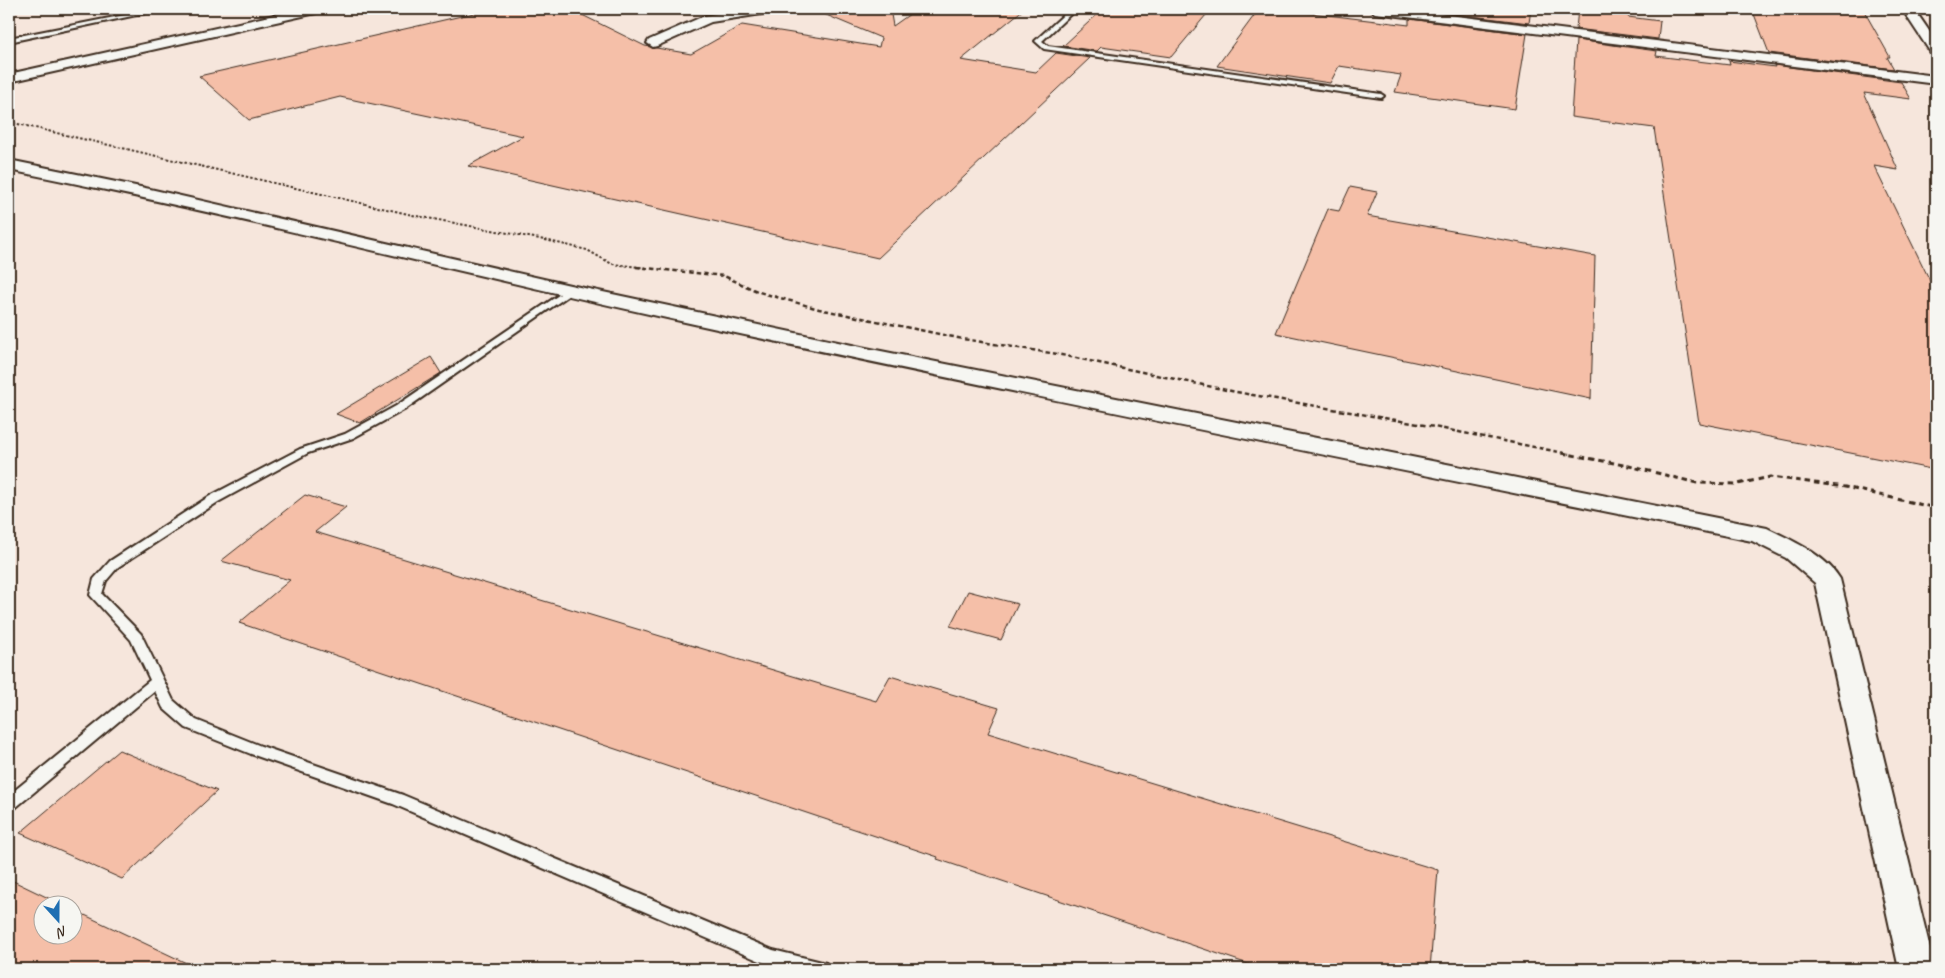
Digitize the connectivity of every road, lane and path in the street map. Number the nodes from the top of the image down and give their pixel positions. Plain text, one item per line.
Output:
1 (162, 9) edge
2 (316, 9) edge
3 (768, 9) edge
4 (1073, 9) edge
5 (1375, 9) edge
6 (1908, 9) edge
7 (1932, 38) edge
8 (9, 40) edge
9 (653, 43) dead end
10 (1936, 50) edge
11 (9, 78) edge
12 (1936, 80) edge
13 (1380, 96) dead end
14 (9, 122) edge
15 (9, 165) edge
16 (569, 290) junction
17 (1936, 508) edge
18 (158, 681) junction
19 (9, 804) edge
20 (820, 969) edge
21 (1917, 969) edge

1 - 8 lane
2 - 11 street
3 - 9 street
4 - 13 lane
5 - 12 street
6 - 7 street
7 - 10 street
14 - 17 path
15 - 16 street
16 - 18 lane
16 - 21 street
18 - 19 lane
18 - 20 lane

